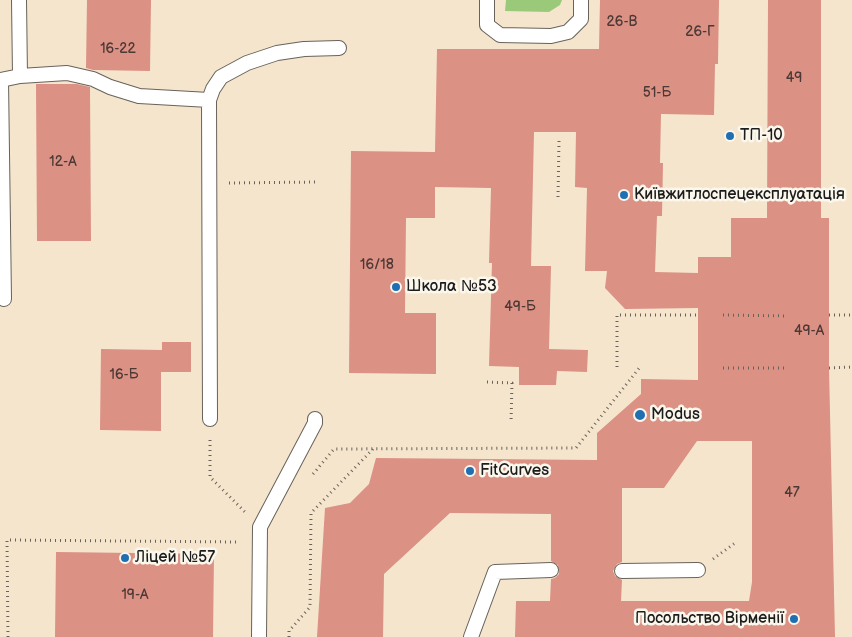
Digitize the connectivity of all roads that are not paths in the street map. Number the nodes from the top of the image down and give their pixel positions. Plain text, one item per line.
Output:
1 (19, 0) edge
2 (487, 0) edge
3 (581, 0) edge
4 (339, 48) dead end
5 (20, 76) junction
6 (208, 100) junction
7 (4, 299) dead end
8 (210, 419) road end
9 (315, 419) dead end
10 (551, 570) dead end
11 (698, 570) road end
12 (622, 571) dead end
13 (259, 637) edge
14 (471, 637) edge

1 - 5 lane
2 - 3 lane
4 - 6 lane
5 - 6 lane
5 - 7 lane
6 - 8 lane
9 - 13 lane
10 - 14 lane
11 - 12 lane

